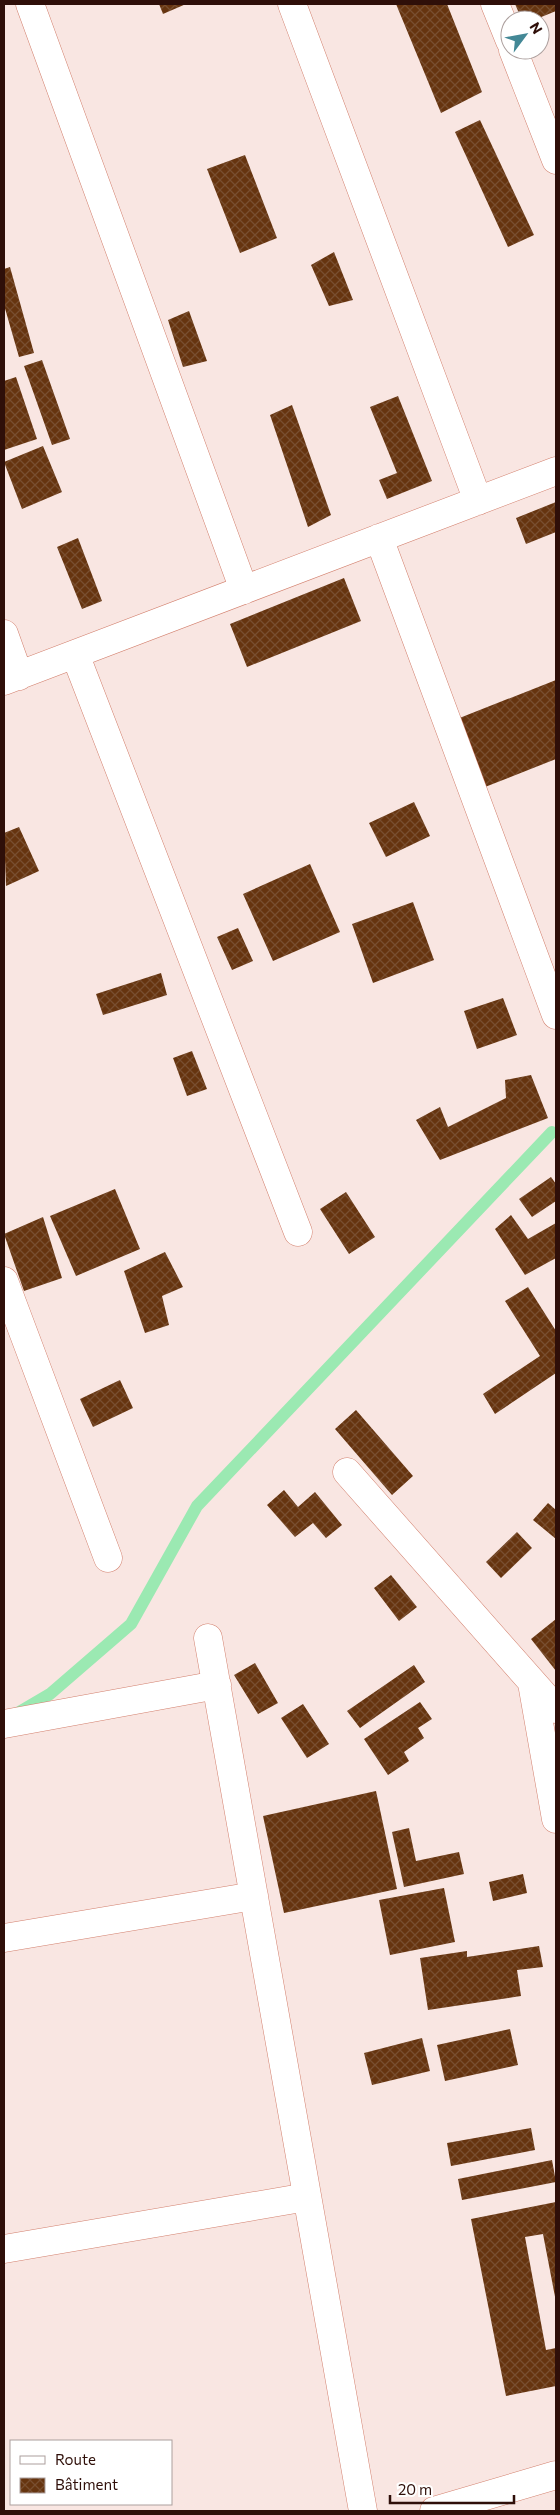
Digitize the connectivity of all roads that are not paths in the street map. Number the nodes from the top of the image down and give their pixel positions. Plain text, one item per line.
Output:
1 (30, 4) edge
2 (292, 4) edge
3 (495, 4) edge
4 (500, 16) edge
5 (517, 60) edge
6 (556, 160) edge
7 (556, 471) edge
8 (478, 501) junction
9 (379, 538) junction
10 (244, 590) junction
11 (4, 634) edge
12 (75, 654) junction
13 (11, 679) edge
14 (546, 961) edge
15 (556, 1015) edge
16 (298, 1232) dead end
17 (4, 1281) edge
18 (347, 1472) dead end
19 (108, 1558) dead end
20 (208, 1638) dead end
21 (532, 1682) junction
22 (216, 1685) junction
23 (556, 1709) edge
24 (4, 1724) edge
25 (556, 1819) edge
26 (254, 1896) junction
27 (4, 1938) edge
28 (307, 2197) junction
29 (4, 2249) edge
30 (556, 2475) edge
31 (363, 2511) edge
32 (434, 2511) edge

1 - 10 street
2 - 8 street
3 - 4 street
5 - 6 street
7 - 8 street
8 - 9 street
9 - 10 street
9 - 14 street
10 - 12 street
11 - 13 street
12 - 13 street
12 - 16 street
14 - 15 street
17 - 19 street
18 - 21 street
20 - 22 street
21 - 23 street
21 - 25 street
22 - 24 street
22 - 26 street
26 - 27 street
26 - 28 street
28 - 29 street
28 - 31 street
30 - 32 street

